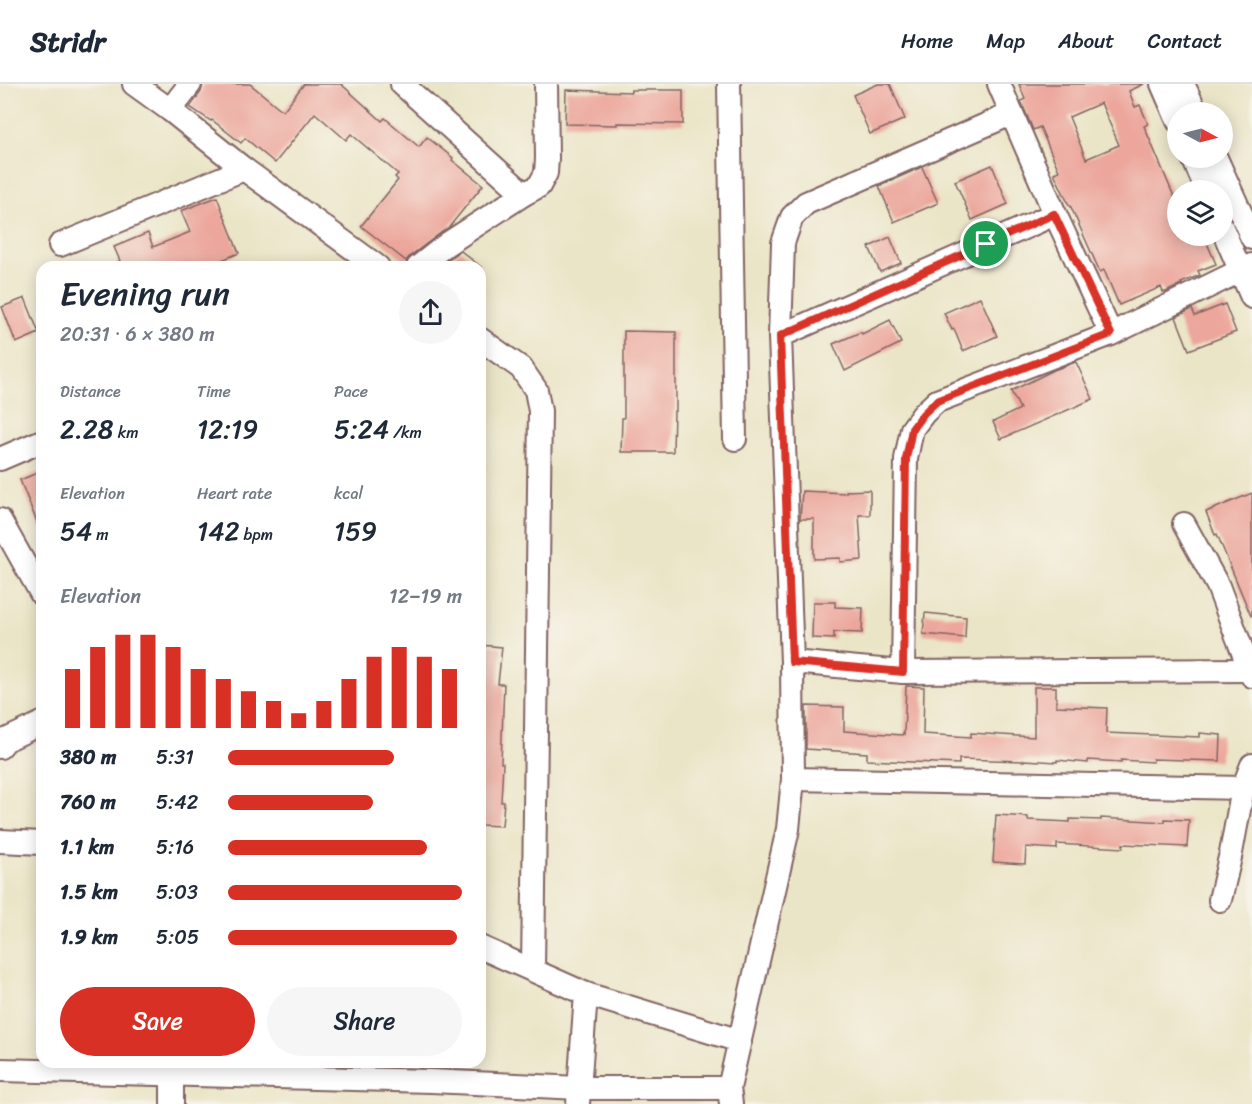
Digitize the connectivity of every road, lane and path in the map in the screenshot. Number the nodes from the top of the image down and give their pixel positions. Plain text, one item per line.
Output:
1 (134, 84) edge
2 (190, 84) edge
3 (402, 84) edge
4 (546, 84) edge
5 (729, 84) edge
6 (999, 84) edge
7 (1162, 84) edge
8 (1183, 84) edge
9 (1170, 102) edge
10 (1191, 102) edge
11 (170, 110) junction
12 (1011, 114) junction
13 (1221, 168) edge
14 (244, 169) junction
15 (524, 194) junction
16 (1054, 214) junction
17 (1249, 225) edge
18 (60, 245) dead end
19 (1233, 246) edge
20 (370, 261) edge
21 (426, 261) edge
22 (1246, 268) edge
23 (1252, 297) edge
24 (1111, 334) junction
25 (780, 336) junction
26 (486, 343) edge
27 (735, 439) dead end
28 (36, 444) edge
29 (0, 459) edge
30 (0, 519) edge
31 (1184, 524) dead end
32 (36, 584) edge
33 (792, 662) junction
34 (903, 672) junction
35 (1251, 673) edge
36 (36, 726) edge
37 (0, 747) edge
38 (1252, 765) edge
39 (793, 779) junction
40 (1243, 788) junction
41 (0, 841) edge
42 (36, 843) edge
43 (1220, 900) dead end
44 (486, 950) edge
45 (533, 970) junction
46 (586, 994) junction
47 (740, 1041) junction
48 (0, 1070) edge
49 (172, 1074) junction
50 (578, 1096) edge
51 (730, 1096) edge
52 (172, 1104) edge

1 - 11 street
2 - 11 street
3 - 15 street
4 - 15 street
5 - 27 street
6 - 12 street
7 - 9 street
8 - 10 street
11 - 14 street
12 - 16 street
12 - 25 street
13 - 17 street
14 - 18 street
14 - 20 street
15 - 21 street
16 - 24 street
16 - 25 street
19 - 22 street
22 - 23 street
22 - 24 street
24 - 34 street
25 - 33 street
26 - 45 street
28 - 29 street
30 - 32 street
31 - 35 street
33 - 34 street
33 - 39 street
34 - 35 street
36 - 37 street
38 - 40 street
39 - 40 street
39 - 47 street
40 - 43 street
41 - 42 street
44 - 45 street
45 - 46 street
46 - 47 street
46 - 50 street
47 - 51 street
48 - 49 street
49 - 50 street
49 - 52 street
50 - 51 street

